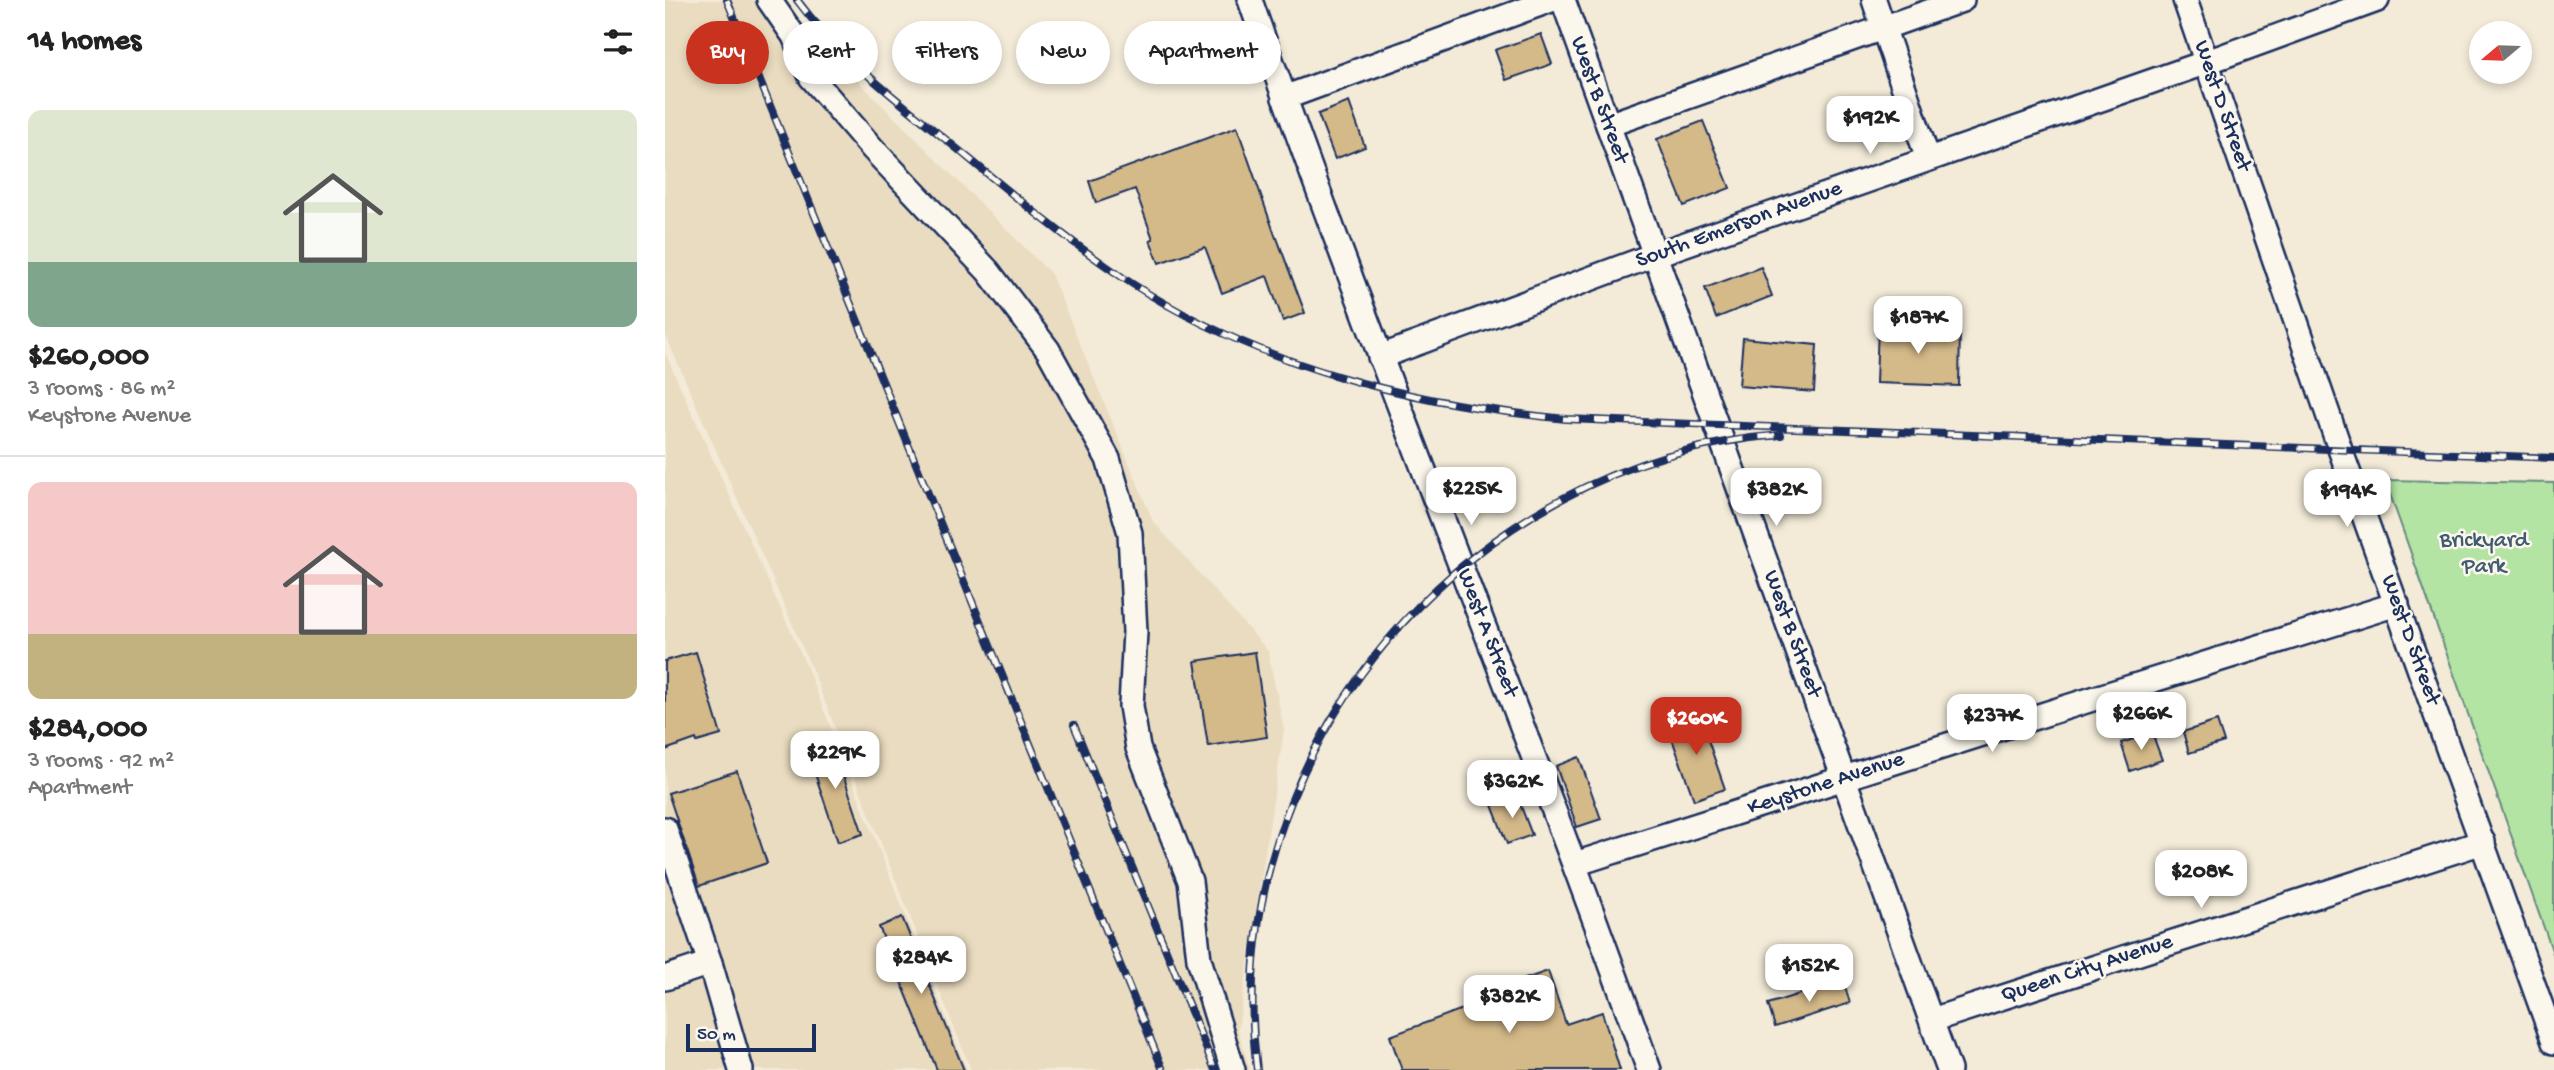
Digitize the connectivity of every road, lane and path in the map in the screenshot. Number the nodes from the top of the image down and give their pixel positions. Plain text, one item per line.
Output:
1 (769, 0) edge
2 (1249, 0) edge
3 (1551, 0) edge
4 (1563, 0) edge
5 (1874, 0) edge
6 (1962, 0) edge
7 (2185, 0) edge
8 (2377, 0) edge
9 (1883, 28) junction
10 (2207, 62) junction
11 (1284, 98) junction
12 (1608, 125) junction
13 (1928, 159) junction
14 (1654, 255) junction
15 (1380, 356) junction
16 (2397, 604) junction
17 (1845, 778) junction
18 (665, 829) edge
19 (2483, 842) junction
20 (1575, 864) junction
21 (710, 963) junction
22 (665, 978) edge
23 (1932, 1020) junction
24 (2554, 1042) edge
25 (741, 1070) edge
26 (1233, 1070) edge
27 (1649, 1070) edge
28 (1949, 1070) edge

1 - 26 street
2 - 11 street, West A Street
3 - 11 street
4 - 12 street, West B Street
5 - 9 street
6 - 9 street
7 - 10 street, West D Street
8 - 10 street, South Emerson Avenue
9 - 12 street
9 - 13 street
10 - 13 street, South Emerson Avenue
10 - 16 street, West D Street
11 - 15 street, West A Street
12 - 14 street, West B Street
13 - 14 street, South Emerson Avenue
14 - 15 street, South Emerson Avenue
14 - 17 street, West B Street
15 - 20 street, West A Street
16 - 17 street, Keystone Avenue
16 - 19 street, West D Street
17 - 20 street, Keystone Avenue
17 - 23 street, West B Street
18 - 21 street
19 - 23 street, Queen City Avenue
19 - 24 street, West D Street
20 - 27 street, West A Street
21 - 22 street
21 - 25 street
23 - 28 street, West B Street

